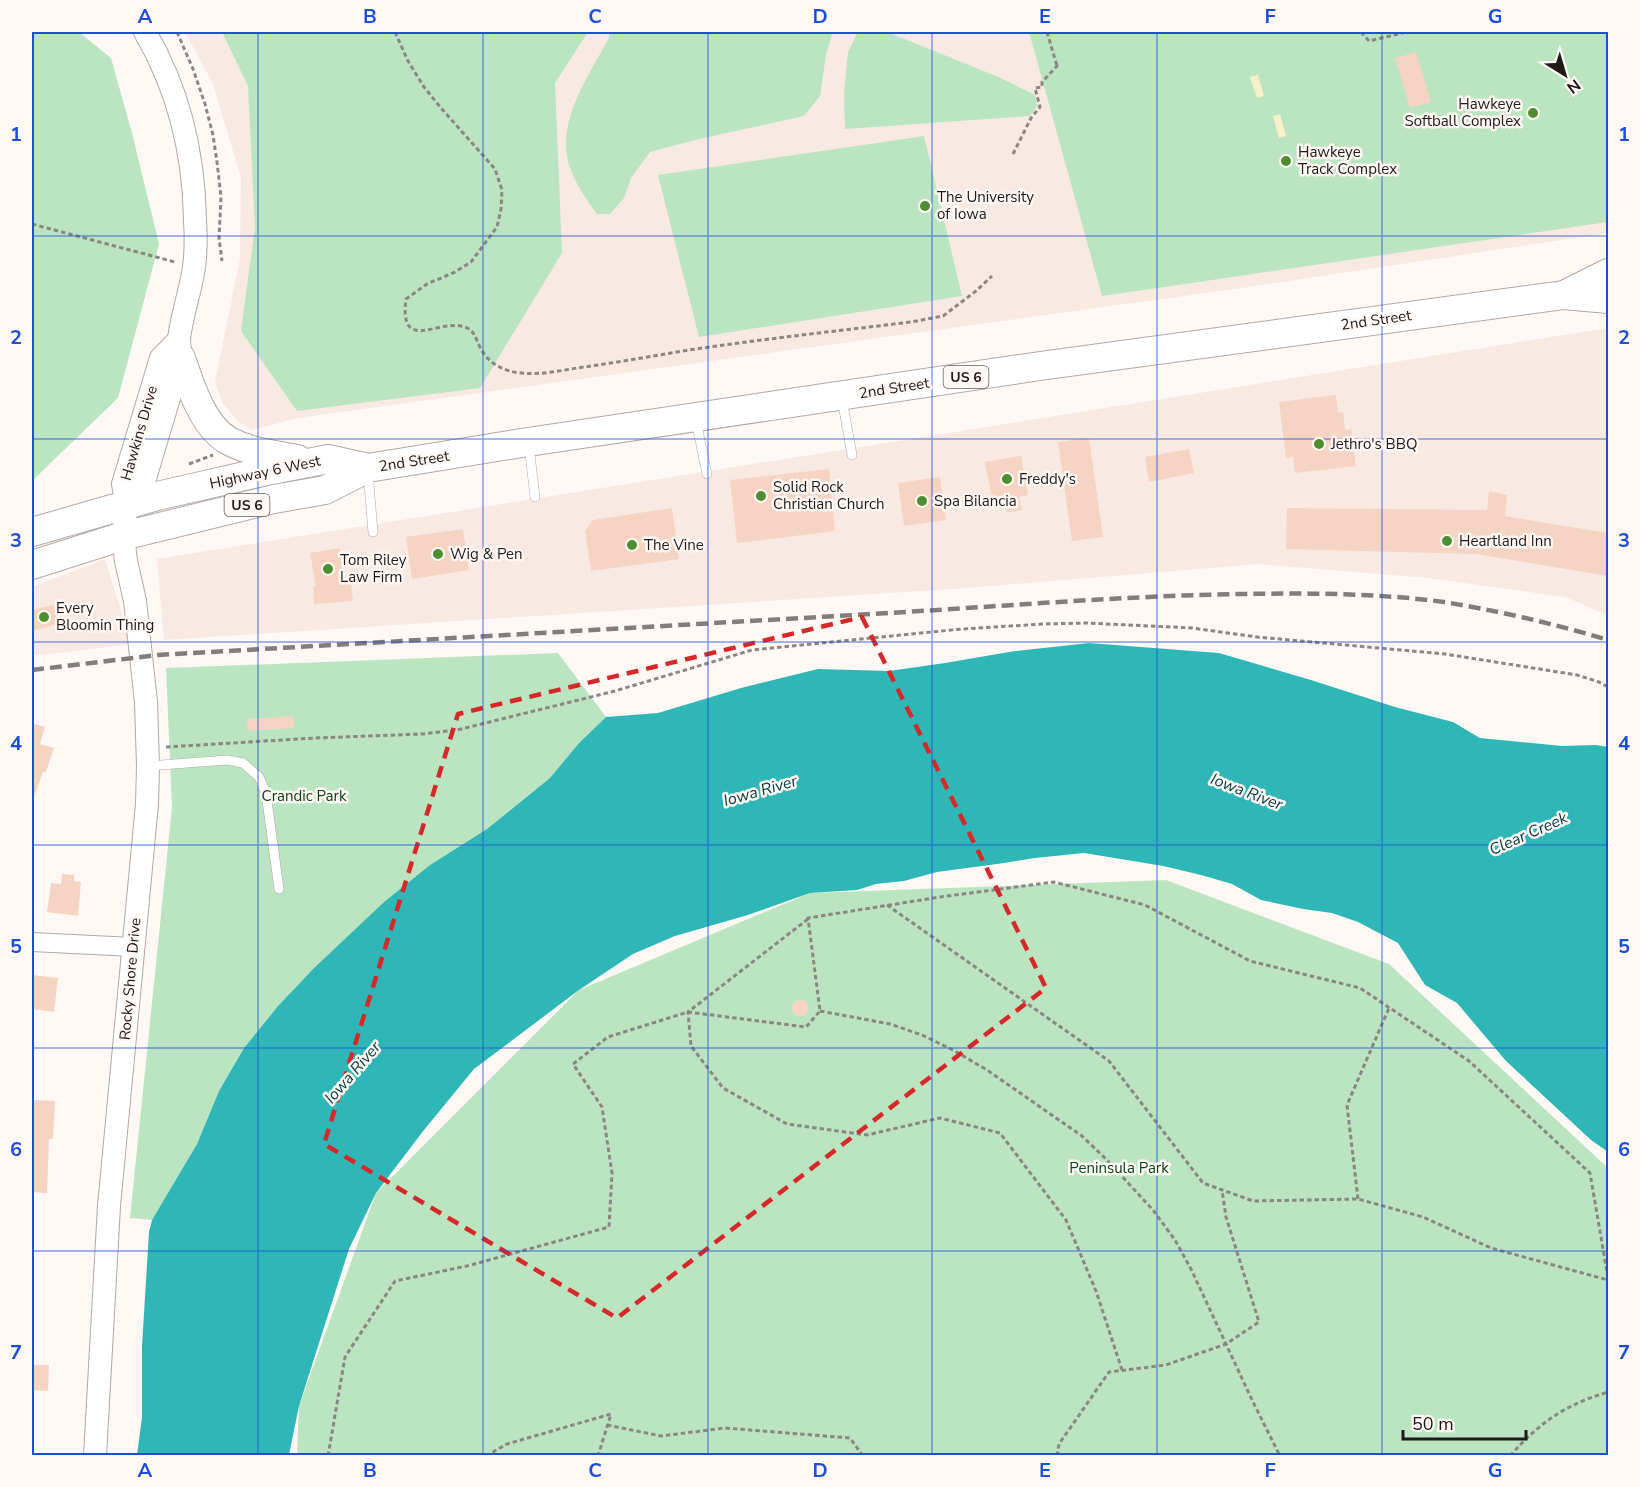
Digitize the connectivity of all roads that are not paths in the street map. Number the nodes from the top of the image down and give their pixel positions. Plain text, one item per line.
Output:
1 (145, 32) edge
2 (1608, 273) edge
3 (1564, 295) junction
4 (1608, 298) edge
5 (180, 349) junction
6 (841, 396) junction
7 (695, 417) junction
8 (528, 442) junction
9 (852, 455) dead end
10 (314, 462) junction
11 (368, 468) junction
12 (708, 474) dead end
13 (535, 497) dead end
14 (127, 504) junction
15 (32, 532) edge
16 (373, 532) dead end
17 (123, 536) junction
18 (32, 565) edge
19 (154, 757) junction
20 (279, 889) dead end
21 (32, 942) edge
22 (133, 947) junction
23 (95, 1455) edge

1 - 5 street, Hawkins Drive
2 - 3 main road, 2nd Street / US 6
3 - 4 main road, 2nd Street / US 6
3 - 6 main road, 2nd Street / US 6
5 - 10 main road
5 - 14 street, Hawkins Drive
6 - 7 main road, 2nd Street / US 6
6 - 9 lane
7 - 8 main road, 2nd Street / US 6
7 - 12 lane
8 - 11 main road, 2nd Street / US 6
8 - 13 lane
10 - 11 main road, Highway 6 West / US 6
10 - 14 main road, Highway 6 West / US 6
11 - 16 lane
11 - 17 main road, Highway 6 West / US 6
14 - 15 main road, Highway 6 West / US 6
14 - 17 street, Rocky Shore Drive
17 - 18 main road, Highway 6 West / US 6
17 - 19 street, Rocky Shore Drive
19 - 20 lane
19 - 22 street, Rocky Shore Drive
21 - 22 street
22 - 23 street, Rocky Shore Drive

